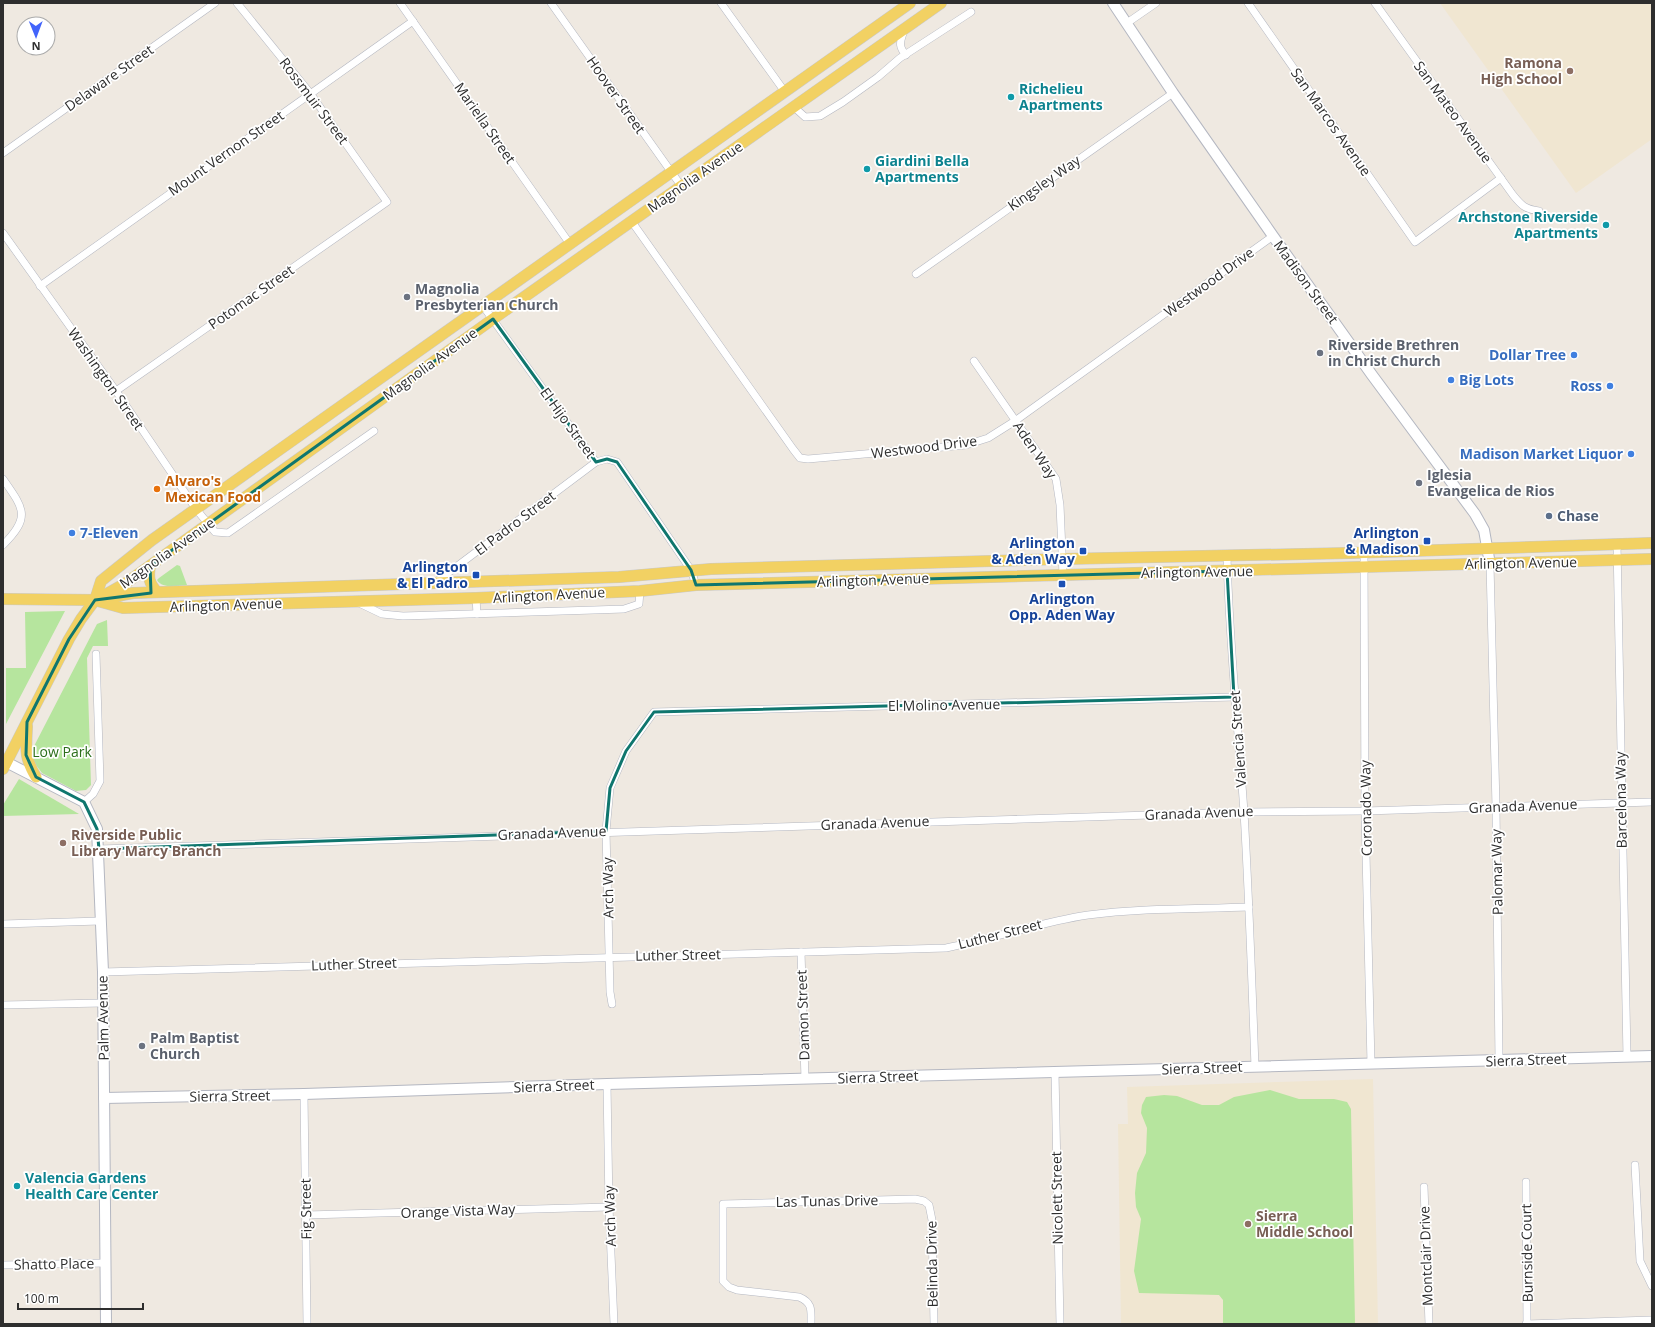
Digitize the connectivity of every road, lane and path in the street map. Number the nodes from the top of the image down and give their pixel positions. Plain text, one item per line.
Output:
1 (215, 3) edge
2 (237, 3) edge
3 (400, 3) edge
4 (551, 3) edge
5 (721, 3) edge
6 (910, 3) edge
7 (941, 3) edge
8 (1113, 3) edge
9 (1156, 3) edge
10 (1248, 3) edge
11 (1374, 3) edge
12 (971, 12) dead end
13 (413, 21) junction
14 (1127, 22) junction
15 (904, 29) junction
16 (906, 55) junction
17 (785, 92) junction
18 (310, 93) junction
19 (1173, 93) junction
20 (794, 107) junction
21 (3, 153) edge
22 (671, 173) junction
23 (1501, 178) junction
24 (682, 187) junction
25 (387, 202) joint
26 (1539, 211) dead end
27 (632, 222) junction
28 (3, 233) edge
29 (1273, 236) junction
30 (570, 244) junction
31 (916, 274) dead end
32 (40, 286) junction
33 (483, 306) junction
34 (493, 319) junction
35 (974, 361) dead end
36 (116, 391) junction
37 (1015, 421) junction
38 (374, 431) dead end
39 (596, 462) junction
40 (3, 479) edge
41 (196, 509) junction
42 (208, 525) junction
43 (1652, 543) edge
44 (1617, 544) junction
45 (3, 545) edge
46 (1487, 547) junction
47 (1364, 552) junction
48 (1227, 555) junction
49 (1063, 559) junction
50 (1652, 559) edge
51 (1617, 560) junction
52 (1490, 564) junction
53 (150, 566) junction
54 (1364, 566) junction
55 (691, 570) junction
56 (1227, 571) junction
57 (1063, 574) junction
58 (434, 584) junction
59 (696, 585) junction
60 (640, 591) junction
61 (157, 592) junction
62 (476, 598) junction
63 (3, 599) edge
64 (95, 600) junction
65 (357, 602) junction
66 (477, 614) junction
67 (96, 654) dead end
68 (1234, 697) junction
69 (654, 712) joint
70 (27, 722) junction
71 (4, 764) edge
72 (36, 777) junction
73 (84, 802) junction
74 (1621, 802) junction
75 (1652, 802) edge
76 (1496, 807) junction
77 (1365, 811) junction
78 (1244, 812) junction
79 (606, 831) junction
80 (99, 849) junction
81 (1249, 908) junction
82 (100, 921) junction
83 (3, 924) edge
84 (801, 952) junction
85 (609, 956) junction
86 (103, 972) junction
87 (102, 1003) junction
88 (3, 1004) edge
89 (612, 1004) dead end
90 (1652, 1056) edge
91 (1627, 1057) junction
92 (1499, 1060) junction
93 (1371, 1064) junction
94 (1255, 1067) junction
95 (1055, 1072) junction
96 (805, 1079) junction
97 (607, 1084) junction
98 (304, 1094) junction
99 (104, 1098) junction
100 (1635, 1165) dead end
101 (1526, 1182) dead end
102 (1424, 1187) dead end
103 (929, 1205) joint
104 (609, 1207) junction
105 (306, 1215) junction
106 (106, 1262) junction
107 (3, 1265) edge
108 (1652, 1286) edge
109 (1652, 1320) edge
110 (106, 1324) edge
111 (307, 1324) edge
112 (614, 1324) edge
113 (812, 1324) edge
114 (934, 1324) edge
115 (1060, 1324) edge
116 (1429, 1324) edge
117 (1527, 1324) edge

1 - 21 street, Delaware Street
2 - 18 street, Rossmuir Street
3 - 13 street, Mariella Street
4 - 22 street, Hoover Street
5 - 17 street
6 - 17 main road, Magnolia Avenue
7 - 15 main road, Magnolia Avenue
8 - 14 street, Madison Street
9 - 14 street
10 - 23 street, San Marcos Avenue
11 - 23 street, San Mateo Avenue
12 - 16 street
13 - 18 street, Mount Vernon Street
13 - 30 street, Mariella Street
14 - 19 street, Madison Street
15 - 16 street
15 - 20 main road, Magnolia Avenue
16 - 20 street
17 - 22 main road, Magnolia Avenue
18 - 25 street, Rossmuir Street
18 - 32 street, Mount Vernon Street
19 - 29 street, Madison Street
19 - 31 street, Kingsley Way
20 - 24 main road, Magnolia Avenue
22 - 24 street, Hoover Street
22 - 30 main road, Magnolia Avenue
23 - 26 street, San Mateo Avenue
24 - 27 main road, Magnolia Avenue
25 - 36 street, Potomac Street
27 - 34 main road, Magnolia Avenue
27 - 37 street, Westwood Drive
28 - 32 street, Washington Street
29 - 37 street, Westwood Drive
29 - 46 street, Madison Street
30 - 33 main road, Magnolia Avenue
32 - 36 street, Washington Street
33 - 34 street, El Hijo Street
33 - 41 main road, Magnolia Avenue
34 - 39 street, El Hijo Street
34 - 42 main road, Magnolia Avenue
35 - 37 street, Aden Way
36 - 41 street, Washington Street
37 - 49 street, Aden Way
38 - 42 street
39 - 55 street, El Hijo Street
39 - 58 street, El Padro Street
40 - 45 street
41 - 42 street, Washington Street
41 - 64 main road, Magnolia Avenue
42 - 53 main road, Magnolia Avenue
43 - 44 main road, Arlington Avenue
44 - 46 main road, Arlington Avenue
44 - 51 street, Barcelona Way
46 - 47 main road, Arlington Avenue
46 - 52 street, Madison Street
47 - 48 main road, Arlington Avenue
47 - 54 street, Coronado Way
48 - 49 main road, Arlington Avenue
48 - 56 street, Valencia Street
49 - 55 main road, Arlington Avenue
49 - 57 street, Aden Way
50 - 51 main road, Arlington Avenue
51 - 52 main road, Arlington Avenue
51 - 74 street, Barcelona Way
52 - 54 main road, Arlington Avenue
52 - 76 street, Palomar Way
53 - 61 main road
53 - 64 main road, Magnolia Avenue
54 - 56 main road, Arlington Avenue
54 - 77 street, Coronado Way
55 - 58 main road, Arlington Avenue
55 - 59 street, El Hijo Street
56 - 57 main road, Arlington Avenue
56 - 68 street, Valencia Street
57 - 59 main road, Arlington Avenue
58 - 61 main road, Arlington Avenue
59 - 60 main road, Arlington Avenue
60 - 62 main road, Arlington Avenue
60 - 66 street
61 - 64 main road, Arlington Avenue
62 - 65 main road, Arlington Avenue
62 - 66 street
63 - 64 main road, Arlington Avenue
64 - 65 main road, Arlington Avenue
64 - 70 main road, Magnolia Avenue
65 - 66 street
67 - 73 street
68 - 69 street, El Molino Avenue
68 - 78 street, Valencia Street
69 - 79 street, Arch Way
70 - 71 main road, Magnolia Avenue
70 - 72 main road
71 - 72 street
72 - 73 street
73 - 80 street, Palm Avenue
74 - 75 street, Granada Avenue
74 - 76 street, Granada Avenue
74 - 91 street, Barcelona Way
76 - 77 street, Granada Avenue
76 - 92 street, Palomar Way
77 - 78 street, Granada Avenue
77 - 93 street, Coronado Way
78 - 79 street, Granada Avenue
78 - 81 street, Valencia Street
79 - 80 street, Granada Avenue
79 - 85 street, Arch Way
80 - 82 street, Palm Avenue
81 - 84 street, Luther Street
81 - 94 street, Valencia Street
82 - 83 street
82 - 86 street, Palm Avenue
84 - 85 street, Luther Street
84 - 96 street, Damon Street
85 - 86 street, Luther Street
85 - 89 street, Arch Way
86 - 87 street, Palm Avenue
87 - 88 street
87 - 99 street, Palm Avenue
90 - 91 street, Sierra Street
91 - 92 street, Sierra Street
92 - 93 street, Sierra Street
93 - 94 street, Sierra Street
94 - 95 street, Sierra Street
95 - 96 street, Sierra Street
95 - 115 street, Nicolett Street
96 - 97 street, Sierra Street
97 - 98 street, Sierra Street
97 - 104 street, Arch Way
98 - 99 street, Sierra Street
98 - 105 street, Fig Street
99 - 106 street, Palm Avenue
100 - 108 street
101 - 117 street, Burnside Court
102 - 116 street, Montclair Drive
103 - 113 street, Las Tunas Drive
103 - 114 street, Belinda Drive
104 - 105 street, Orange Vista Way
104 - 112 street, Arch Way
105 - 111 street, Fig Street
106 - 107 street, Shatto Place
106 - 110 street, Palm Avenue
109 - 117 street

